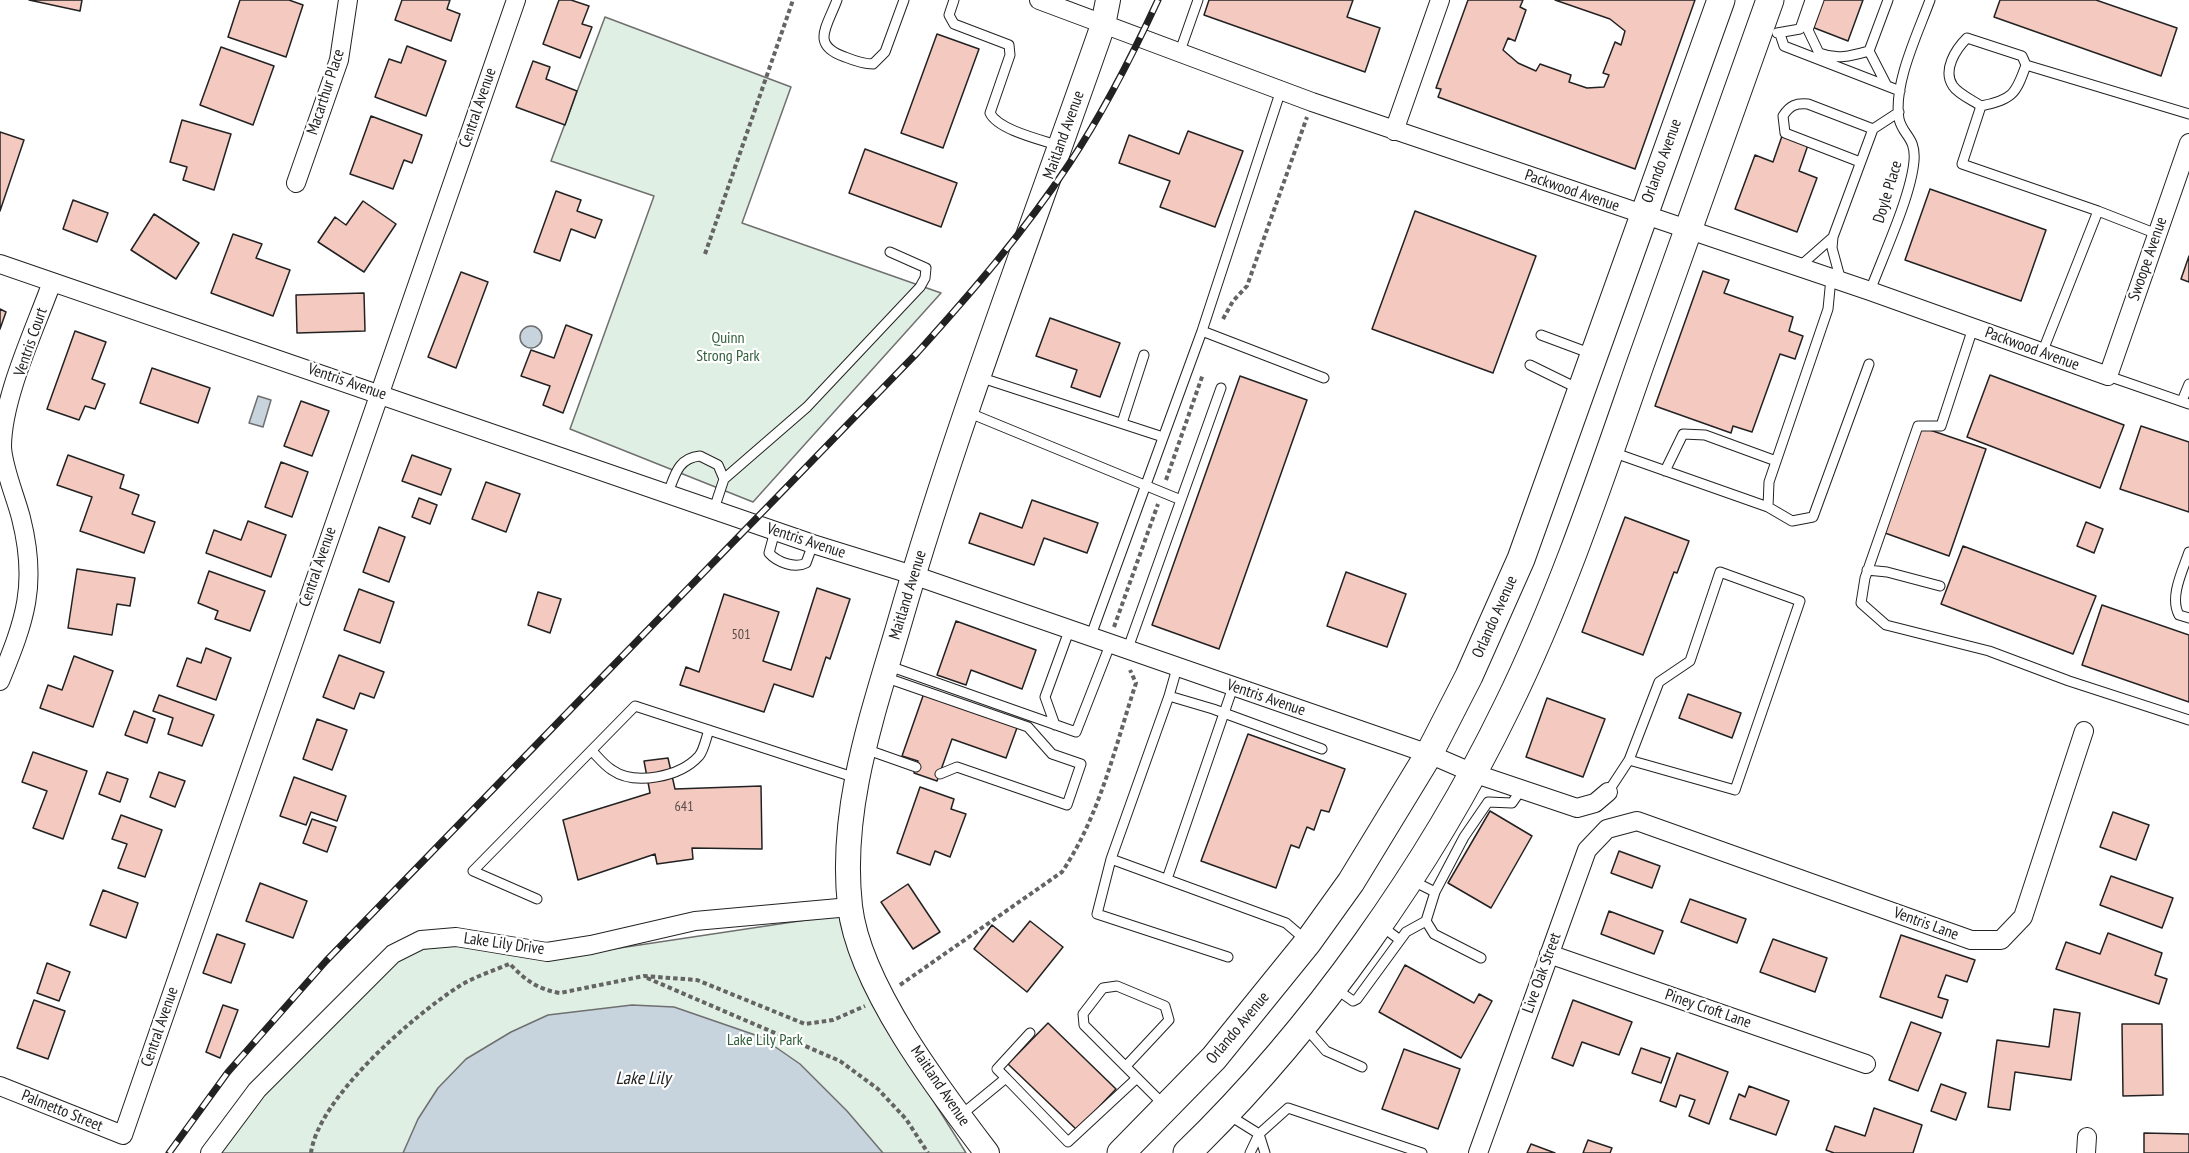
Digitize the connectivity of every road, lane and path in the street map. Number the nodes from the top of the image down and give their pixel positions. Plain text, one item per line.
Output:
1 (348, 0) edge
2 (516, 0) edge
3 (794, 0) edge
4 (837, 0) edge
5 (904, 0) edge
6 (954, 0) edge
7 (1039, 0) edge
8 (1108, 0) edge
9 (1115, 0) edge
10 (1198, 0) edge
11 (1440, 0) edge
12 (1721, 0) edge
13 (1770, 0) edge
14 (1810, 0) edge
15 (1819, 0) edge
16 (1888, 0) edge
17 (1930, 0) edge
18 (1103, 25) junction
19 (1770, 30) junction
20 (1869, 51) junction
21 (1179, 54) junction
22 (2026, 65) junction
23 (1887, 86) junction
24 (1281, 90) junction
25 (1900, 91) junction
26 (1981, 106) junction
27 (1899, 112) junction
28 (2189, 114) edge
29 (1873, 129) junction
30 (1395, 131) junction
31 (2189, 143) edge
32 (1060, 146) junction
33 (1860, 162) junction
34 (296, 183) dead end
35 (2098, 211) junction
36 (1643, 215) junction
37 (1688, 229) junction
38 (2157, 234) junction
39 (1833, 237) junction
40 (890, 252) dead end
41 (705, 254) dead end
42 (0, 264) edge
43 (1799, 267) junction
44 (1836, 280) junction
45 (52, 282) junction
46 (1870, 291) junction
47 (1974, 328) junction
48 (1202, 331) junction
49 (1541, 335) dead end
50 (2042, 353) junction
51 (1594, 354) junction
52 (1144, 355) dead end
53 (1869, 364) dead end
54 (1530, 365) dead end
55 (2108, 376) junction
56 (979, 377) junction
57 (1324, 378) dead end
58 (2189, 384) edge
59 (1221, 388) dead end
60 (1581, 390) junction
61 (378, 393) junction
62 (2186, 403) edge
63 (967, 412) junction
64 (1122, 423) junction
65 (1163, 437) junction
66 (1610, 451) junction
67 (1776, 461) junction
68 (1665, 471) junction
69 (724, 478) junction
70 (1145, 486) junction
71 (668, 493) junction
72 (1181, 500) junction
73 (1768, 507) junction
74 (714, 509) junction
75 (775, 531) junction
76 (813, 544) junction
77 (2189, 552) edge
78 (1867, 570) junction
79 (913, 575) junction
80 (1940, 586) dead end
81 (2189, 618) edge
82 (1069, 630) junction
83 (1090, 638) junction
84 (1110, 645) junction
85 (1127, 651) junction
86 (1177, 668) junction
87 (885, 671) junction
88 (0, 681) edge
89 (1233, 687) junction
90 (1170, 696) junction
91 (1224, 713) junction
92 (2189, 720) edge
93 (1055, 725) junction
94 (709, 730) junction
95 (2084, 731) dead end
96 (863, 748) junction
97 (1322, 749) dead end
98 (592, 751) junction
99 (1429, 754) junction
100 (1629, 760) junction
101 (916, 767) dead end
102 (940, 774) dead end
103 (856, 778) junction
104 (1521, 790) junction
105 (1608, 792) joint
106 (1474, 794) junction
107 (1637, 821) joint
108 (1111, 859) junction
109 (1167, 879) junction
110 (1409, 879) junction
111 (1435, 892) junction
112 (537, 899) dead end
113 (850, 907) junction
114 (1425, 921) junction
115 (1378, 924) junction
116 (1400, 940) junction
117 (1308, 942) junction
118 (1549, 954) junction
119 (1228, 957) dead end
120 (1481, 958) dead end
121 (510, 964) dead end
122 (644, 976) dead end
123 (1332, 986) junction
124 (1302, 1024) junction
125 (1030, 1033) dead end
126 (1866, 1064) dead end
127 (1126, 1066) junction
128 (1362, 1067) dead end
129 (1006, 1078) junction
130 (1137, 1078) junction
131 (0, 1086) edge
132 (1167, 1108) junction
133 (1226, 1113) junction
134 (960, 1117) junction
135 (1259, 1134) junction
136 (123, 1135) joint
137 (210, 1153) edge
138 (311, 1153) edge
139 (928, 1153) edge
140 (987, 1153) edge
141 (1121, 1153) edge
142 (1187, 1153) edge
143 (1250, 1153) edge
144 (1265, 1153) edge
145 (1422, 1153) edge
146 (1478, 1153) edge

1 - 34 street, Macarthur Place
2 - 61 street, Central Avenue
3 - 41 path
4 - 5 lane
6 - 32 lane
7 - 18 street, Packwood Avenue
8 - 18 main road, Maitland Avenue
9 - 18 main road, Maitland Avenue
10 - 21 lane
11 - 30 street
12 - 36 main road, Orlando Avenue
13 - 19 main road
14 - 19 lane
15 - 20 lane
16 - 20 lane
17 - 25 lane, Doyle Place
18 - 21 street, Packwood Avenue
18 - 32 main road, Maitland Avenue
19 - 23 lane
19 - 37 main road
20 - 23 lane
21 - 24 street, Packwood Avenue
22 - 26 lane
22 - 26 lane
22 - 28 lane
23 - 25 lane
24 - 30 street, Packwood Avenue
24 - 48 lane
25 - 27 lane, Doyle Place
26 - 35 lane
27 - 29 lane
27 - 46 lane, Doyle Place
29 - 33 lane
29 - 33 lane
30 - 36 street, Packwood Avenue
31 - 38 street, Swoope Avenue
32 - 56 main road, Maitland Avenue
33 - 39 lane
35 - 38 lane
35 - 50 lane
36 - 37 street, Packwood Avenue
36 - 51 main road, Orlando Avenue
37 - 43 street, Packwood Avenue
37 - 66 main road
38 - 55 street, Swoope Avenue
39 - 43 lane
39 - 44 lane
40 - 69 lane
42 - 45 street, Ventris Avenue
43 - 44 street, Packwood Avenue
44 - 46 street, Packwood Avenue
44 - 67 lane
45 - 61 street, Ventris Avenue
45 - 88 street, Ventris Court
46 - 47 street, Packwood Avenue
47 - 50 street, Packwood Avenue
47 - 78 lane
48 - 57 lane
48 - 65 lane
49 - 51 lane
50 - 55 street, Packwood Avenue
51 - 60 main road, Orlando Avenue
52 - 64 lane
53 - 73 lane
54 - 60 lane
55 - 62 lane
56 - 63 main road, Maitland Avenue
56 - 64 lane
58 - 62 lane
59 - 72 lane
60 - 99 main road, Orlando Avenue
61 - 71 street, Ventris Avenue
61 - 136 street, Central Avenue
63 - 70 lane
63 - 79 main road, Maitland Avenue
64 - 65 lane
65 - 70 lane
66 - 68 lane
66 - 106 main road
67 - 68 lane
67 - 73 lane
68 - 73 lane
69 - 71 lane
69 - 74 lane
70 - 72 lane
70 - 83 lane
71 - 74 street, Ventris Avenue
72 - 85 lane
74 - 75 street, Ventris Avenue
75 - 76 street, Ventris Avenue
75 - 76 lane
76 - 79 street, Ventris Avenue
77 - 81 lane
78 - 80 lane
78 - 92 lane
79 - 82 street, Ventris Avenue
79 - 87 main road, Maitland Avenue
82 - 83 street, Ventris Avenue
82 - 93 lane
83 - 84 street, Ventris Avenue
84 - 85 street, Ventris Avenue
84 - 93 lane
85 - 86 street, Ventris Avenue
86 - 89 street, Ventris Avenue
86 - 90 lane
87 - 93 lane
87 - 96 main road, Maitland Avenue
87 - 102 lane
89 - 91 lane
89 - 99 street, Ventris Avenue
90 - 91 lane
90 - 108 lane
91 - 97 lane
91 - 109 lane
94 - 98 lane
94 - 98 lane
94 - 103 lane
95 - 107 street, Ventris Lane
96 - 101 lane
96 - 103 main road, Maitland Avenue
98 - 112 lane
99 - 106 street, Ventris Avenue
99 - 117 main road, Orlando Avenue
100 - 100 lane
100 - 105 lane
103 - 113 main road, Maitland Avenue
104 - 105 street, Ventris Avenue
104 - 106 street, Ventris Avenue
104 - 106 lane
106 - 110 main road
106 - 111 lane
107 - 118 street, Live Oak Street
108 - 109 lane
108 - 119 lane
109 - 117 lane
110 - 111 lane
110 - 115 main road
111 - 114 lane
113 - 134 main road, Maitland Avenue
113 - 137 street, Lake Lily Drive
114 - 116 lane
114 - 120 lane
115 - 116 lane
115 - 123 main road
116 - 123 lane
117 - 132 main road, Orlando Avenue
118 - 126 street, Piney Croft Lane
118 - 146 street, Live Oak Street
121 - 138 path
122 - 139 path
123 - 124 main road
124 - 128 lane
124 - 133 main road
125 - 129 lane
127 - 127 lane
127 - 130 lane
129 - 130 lane
129 - 134 lane
130 - 132 lane
131 - 136 street, Palmetto Street
132 - 141 main road, Orlando Avenue
133 - 135 lane
133 - 142 main road
134 - 140 main road, Maitland Avenue
135 - 143 lane
135 - 144 lane
135 - 145 lane

